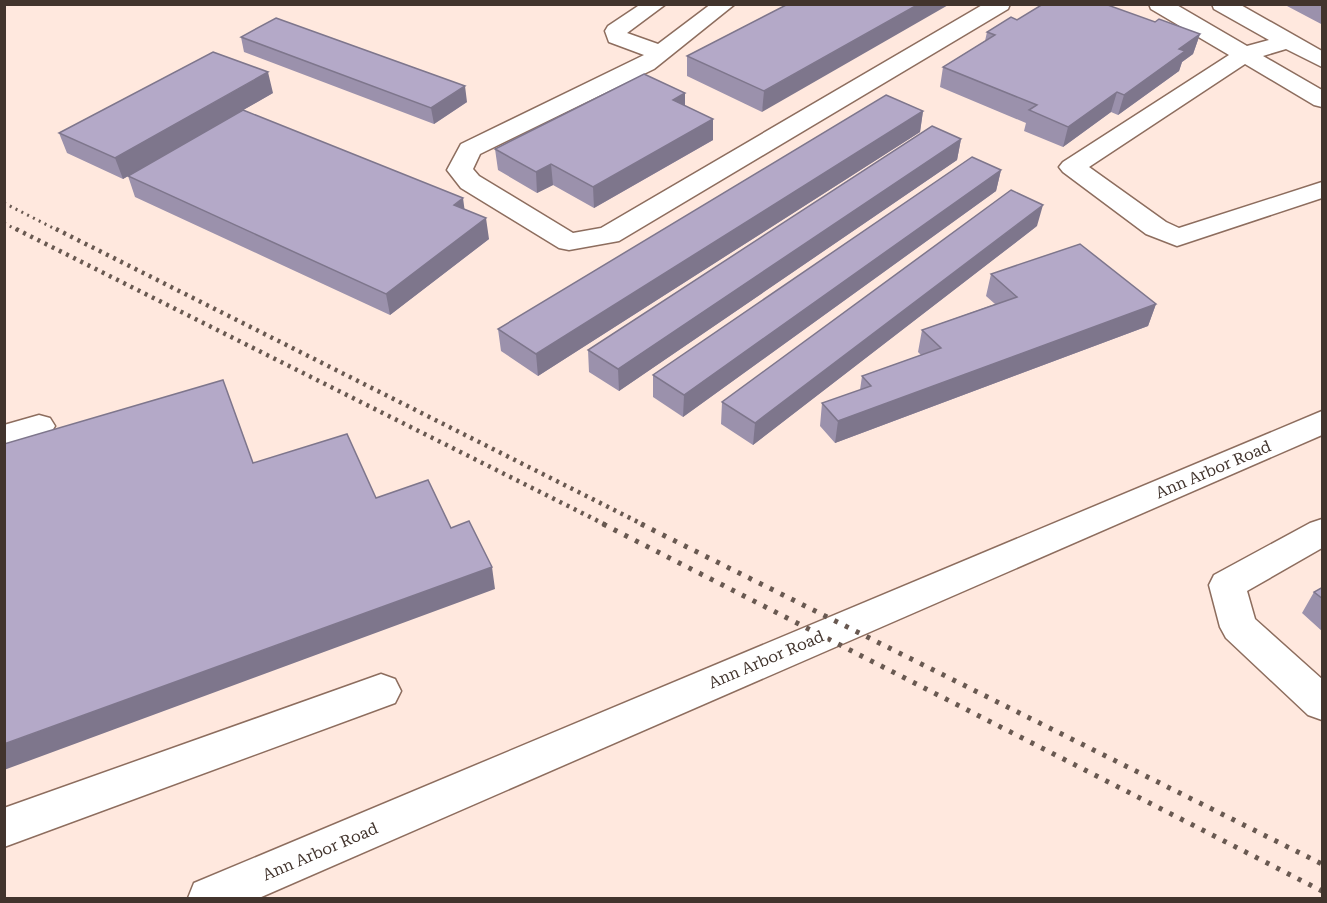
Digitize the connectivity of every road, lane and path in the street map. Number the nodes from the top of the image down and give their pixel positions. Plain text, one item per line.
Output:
1 (656, 4) edge
2 (725, 4) edge
3 (1000, 4) edge
4 (1159, 4) edge
5 (1222, 4) edge
6 (1171, 35) edge
7 (1215, 36) junction
8 (1288, 41) junction
9 (661, 53) junction
10 (1246, 54) junction
11 (1323, 60) edge
12 (1323, 100) edge
13 (1323, 190) edge
14 (1323, 422) edge
15 (39, 426) dead end
16 (4, 437) edge
17 (1323, 532) edge
18 (381, 691) dead end
19 (1323, 703) edge
20 (4, 828) edge
21 (210, 898) edge

1 - 9 main road
2 - 9 main road
3 - 9 main road
4 - 7 main road
5 - 8 main road
6 - 7 main road
7 - 10 main road
8 - 10 main road
8 - 11 main road
10 - 12 main road
10 - 13 main road
14 - 21 main road, Ann Arbor Road
15 - 16 main road
17 - 19 main road
18 - 20 main road

